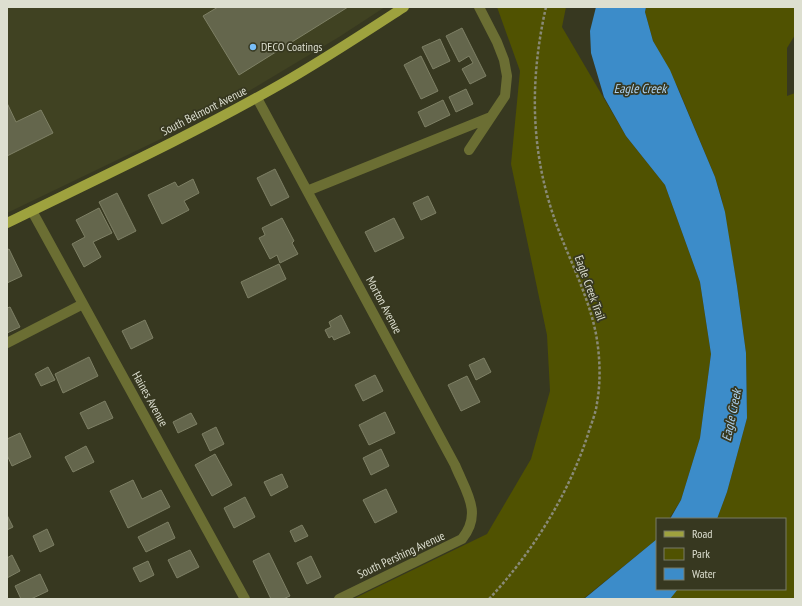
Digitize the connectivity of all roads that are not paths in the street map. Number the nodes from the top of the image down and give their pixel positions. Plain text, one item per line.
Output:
1 (404, 7) edge
2 (478, 7) edge
3 (257, 98) junction
4 (491, 118) junction
5 (469, 150) dead end
6 (307, 191) junction
7 (32, 211) junction
8 (7, 223) edge
9 (83, 304) junction
10 (7, 343) edge
11 (470, 530) joint
12 (245, 599) edge
13 (338, 599) edge

1 - 3 main road, South Belmont Avenue
2 - 4 street
3 - 6 street, Morton Avenue
3 - 7 main road, South Belmont Avenue
4 - 5 street
4 - 6 street
6 - 11 street, Morton Avenue
7 - 8 main road, South Belmont Avenue
7 - 9 street, Haines Avenue
9 - 10 street
9 - 12 street, Haines Avenue
11 - 13 street, South Pershing Avenue

